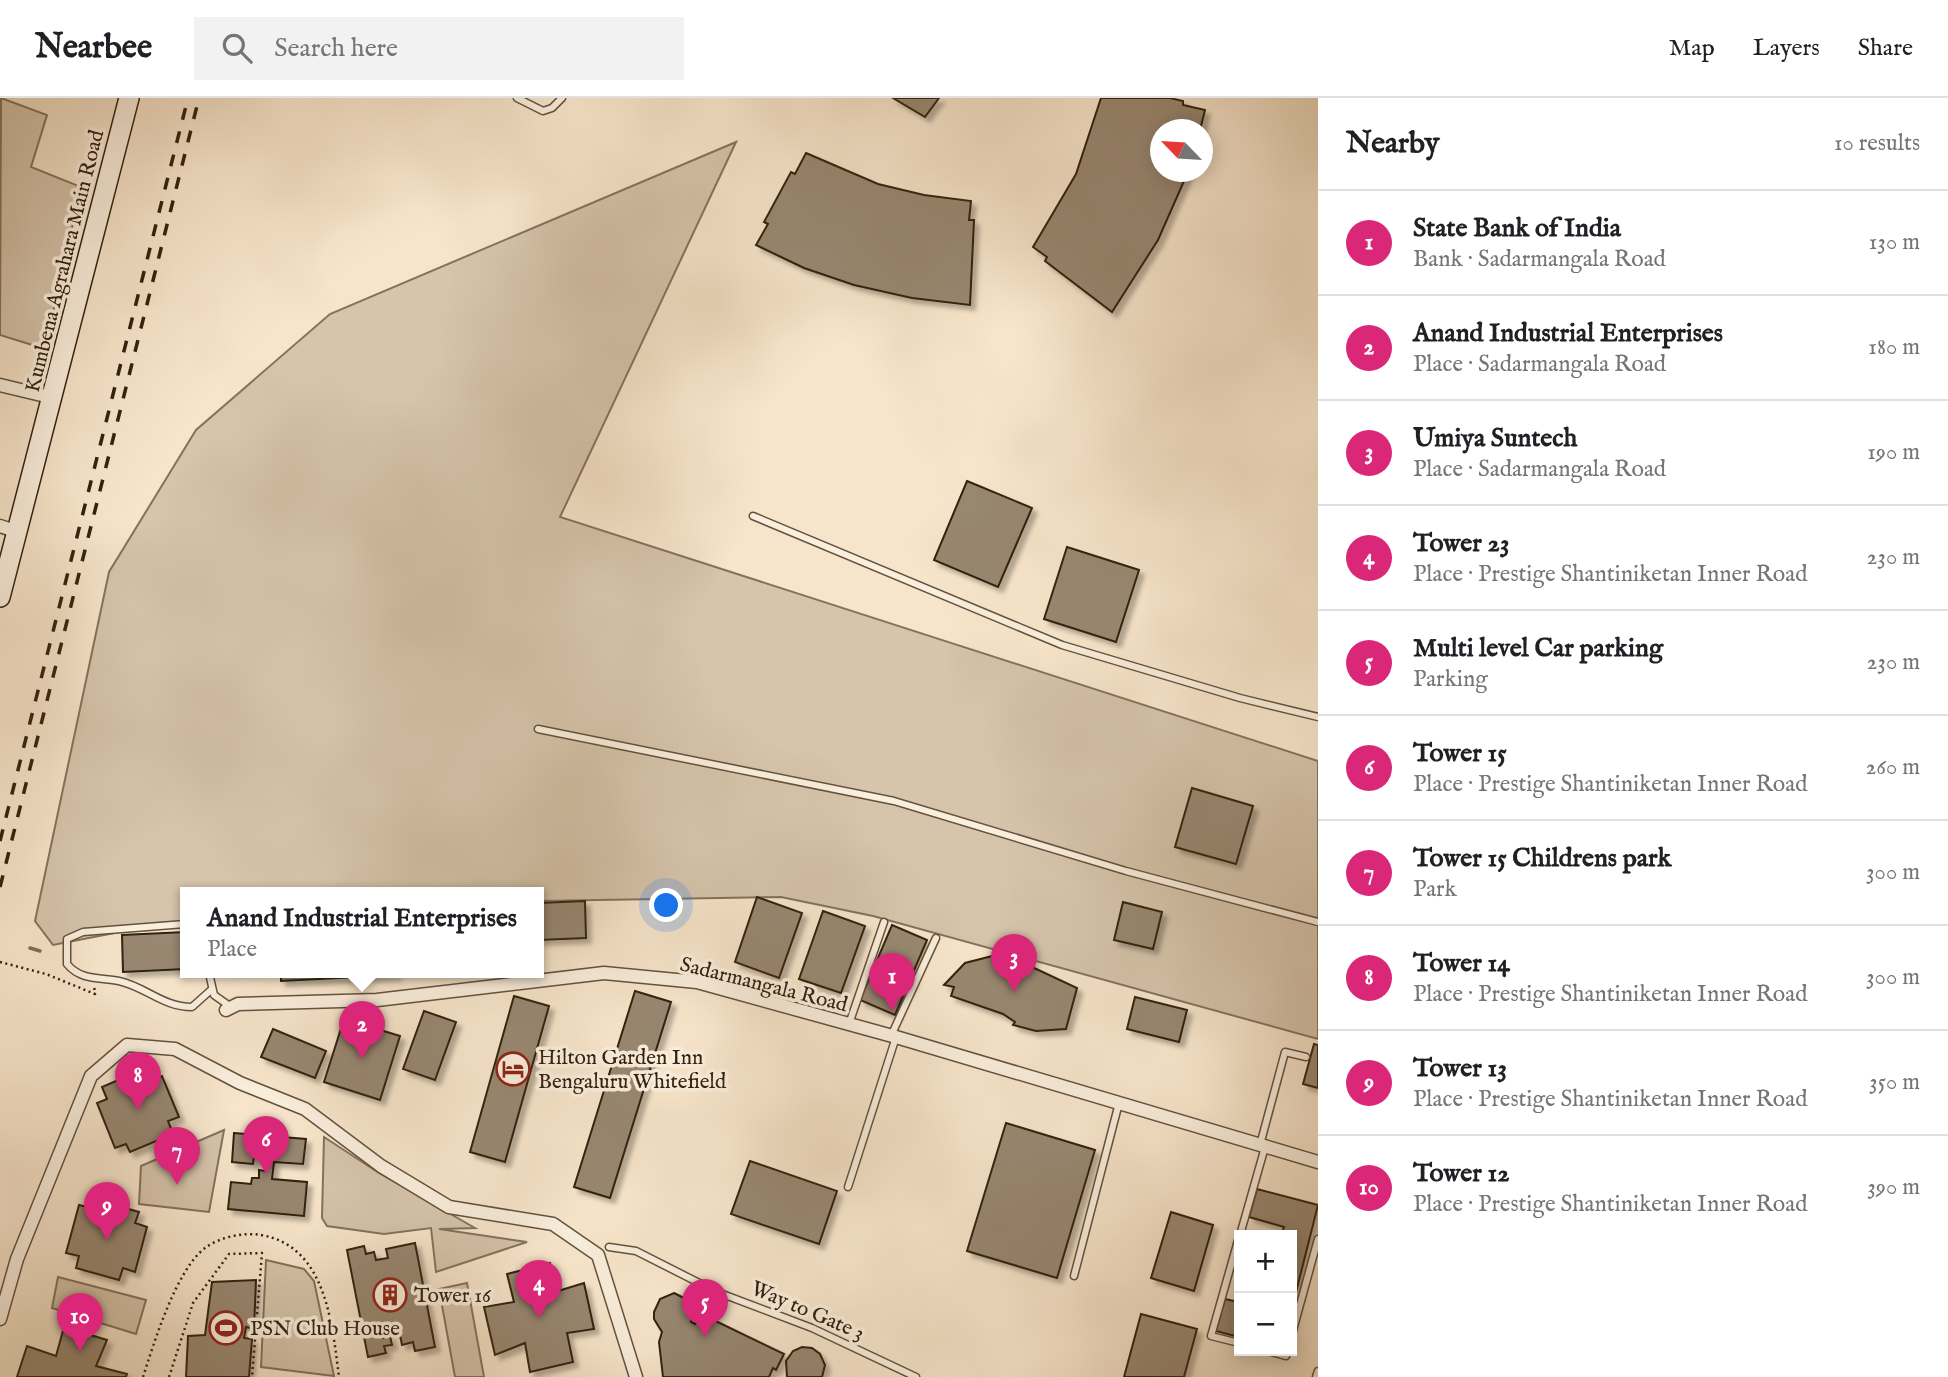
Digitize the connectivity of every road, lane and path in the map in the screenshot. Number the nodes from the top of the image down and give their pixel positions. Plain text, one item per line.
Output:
1 (129, 98) edge
2 (517, 98) edge
3 (562, 98) edge
4 (0, 385) edge
5 (54, 398) junction
6 (753, 516) dead end
7 (9, 529) edge
8 (0, 597) edge
9 (1318, 717) edge
10 (538, 729) dead end
11 (884, 922) dead end
12 (1318, 922) edge
13 (180, 924) edge
14 (936, 938) dead end
15 (0, 962) edge
16 (93, 978) junction
17 (210, 978) edge
18 (211, 990) junction
19 (229, 1009) joint
20 (849, 1024) junction
21 (893, 1037) junction
22 (1306, 1057) dead end
23 (1119, 1103) junction
24 (1263, 1146) junction
25 (1318, 1162) edge
26 (848, 1188) dead end
27 (1242, 1230) edge
28 (1318, 1239) edge
29 (609, 1247) dead end
30 (1234, 1257) edge
31 (1074, 1276) dead end
32 (1297, 1316) edge
33 (0, 1319) edge
34 (1234, 1342) edge
35 (1318, 1371) edge
36 (143, 1377) edge
37 (169, 1377) edge
38 (252, 1377) edge
39 (339, 1377) edge
40 (636, 1377) edge
41 (916, 1377) edge
42 (1316, 1377) edge

1 - 5 street, Kumbena Agrahara Main Road
2 - 3 lane
4 - 5 street
5 - 7 street, Kumbena Agrahara Main Road
6 - 9 lane
7 - 8 street, Kumbena Agrahara Main Road
10 - 12 lane
11 - 20 lane
13 - 16 lane
14 - 21 lane
15 - 16 path
16 - 18 lane
17 - 18 lane
18 - 19 lane
19 - 20 street, Sadarmangala Road
20 - 21 street, Sadarmangala Road
21 - 23 street, Sadarmangala Road
21 - 26 lane
22 - 24 lane
23 - 24 street, Sadarmangala Road
23 - 31 lane
24 - 25 street, Sadarmangala Road
24 - 27 lane
28 - 32 lane
29 - 41 lane, Way to Gate 3
30 - 34 lane
33 - 40 street
35 - 42 lane
36 - 39 path
37 - 38 path

